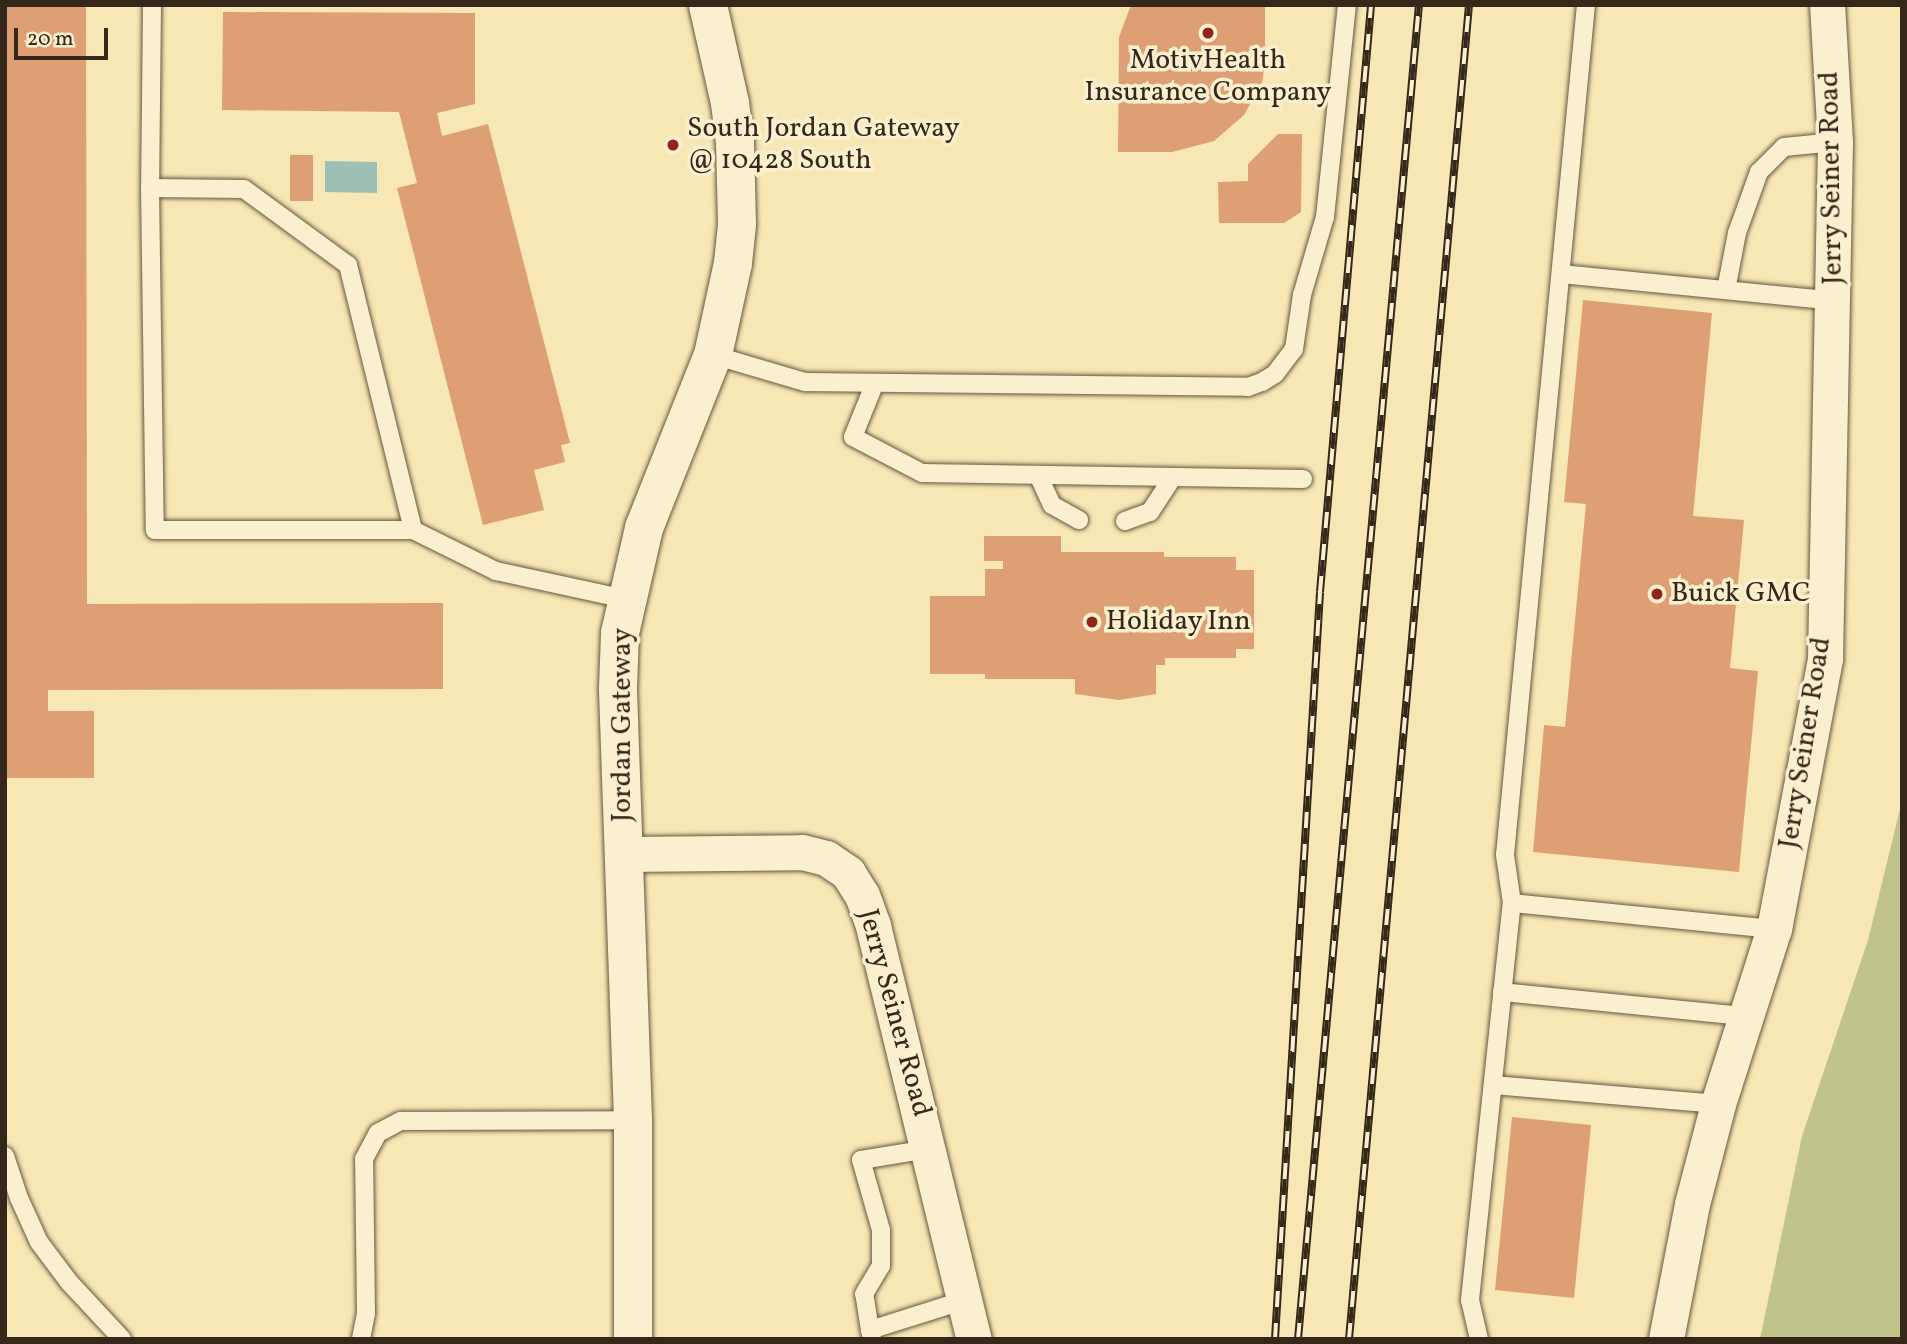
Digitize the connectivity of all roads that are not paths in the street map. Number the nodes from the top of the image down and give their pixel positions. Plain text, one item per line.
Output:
1 (152, 5) edge
2 (708, 5) edge
3 (1347, 5) edge
4 (1586, 5) edge
5 (1821, 5) edge
6 (1827, 6) edge
7 (1835, 142) junction
8 (150, 188) junction
9 (1560, 274) junction
10 (1726, 290) junction
11 (1833, 301) junction
12 (712, 355) junction
13 (874, 384) junction
14 (1038, 475) junction
15 (1173, 477) junction
16 (1303, 479) dead end
17 (1079, 520) dead end
18 (1125, 521) dead end
19 (413, 530) junction
20 (626, 599) junction
21 (624, 854) junction
22 (1512, 903) junction
23 (1774, 929) junction
24 (1502, 992) junction
25 (1744, 1016) junction
26 (1493, 1085) junction
27 (1718, 1104) junction
28 (633, 1120) junction
29 (929, 1149) junction
30 (5, 1156) edge
31 (965, 1300) junction
32 (871, 1335) edge
33 (122, 1339) edge
34 (361, 1339) edge
35 (633, 1339) edge
36 (974, 1339) edge
37 (1479, 1339) edge
38 (1666, 1339) edge

1 - 8 lane
2 - 12 main road, Jordan Gateway
3 - 13 lane
4 - 9 lane
5 - 6 lane
6 - 7 street, Jerry Seiner Road
7 - 10 lane
7 - 11 street, Jerry Seiner Road
8 - 19 lane
8 - 19 lane
9 - 10 lane
9 - 22 lane
10 - 11 lane
11 - 23 street, Jerry Seiner Road
12 - 13 lane
12 - 20 main road, Jordan Gateway
13 - 14 lane
14 - 15 lane
14 - 17 lane
15 - 16 lane
15 - 18 lane
19 - 20 lane
20 - 21 main road, Jordan Gateway
21 - 28 main road, Jordan Gateway
21 - 29 street, Jerry Seiner Road
22 - 23 lane
22 - 24 lane
23 - 25 street, Jerry Seiner Road
24 - 25 lane
24 - 26 lane
25 - 27 street, Jerry Seiner Road
26 - 27 lane
26 - 37 lane
27 - 38 street, Jerry Seiner Road
28 - 34 lane
28 - 35 main road, Jordan Gateway
29 - 31 street, Jerry Seiner Road
29 - 32 lane
30 - 33 lane
31 - 32 lane
31 - 36 street, Jerry Seiner Road

